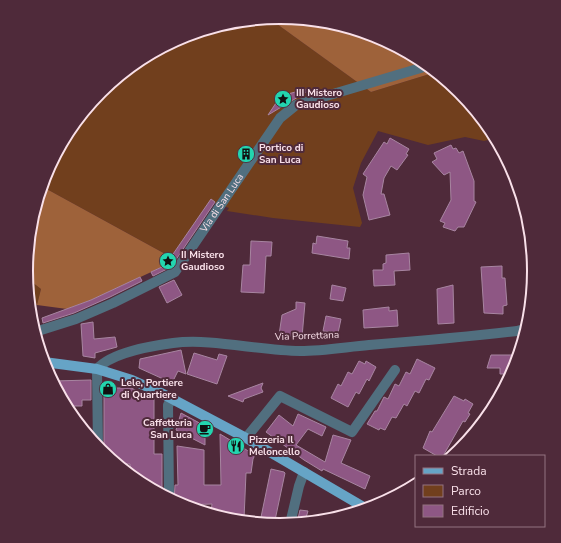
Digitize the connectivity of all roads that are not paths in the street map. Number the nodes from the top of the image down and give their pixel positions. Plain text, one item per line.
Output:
1 (422, 69) edge
2 (40, 330) edge
3 (521, 330) edge
4 (51, 363) edge
5 (97, 370) junction
6 (395, 370) dead end
7 (173, 398) junction
8 (246, 438) junction
9 (98, 439) edge
10 (304, 472) junction
11 (169, 492) edge
12 (361, 506) edge
13 (291, 518) edge

1 - 2 street, Via di San Luca
3 - 5 street, Via Porrettana
4 - 5 main road
5 - 7 main road
5 - 9 street
6 - 8 street
7 - 8 main road
7 - 11 street
8 - 10 main road
10 - 12 main road
10 - 13 street

